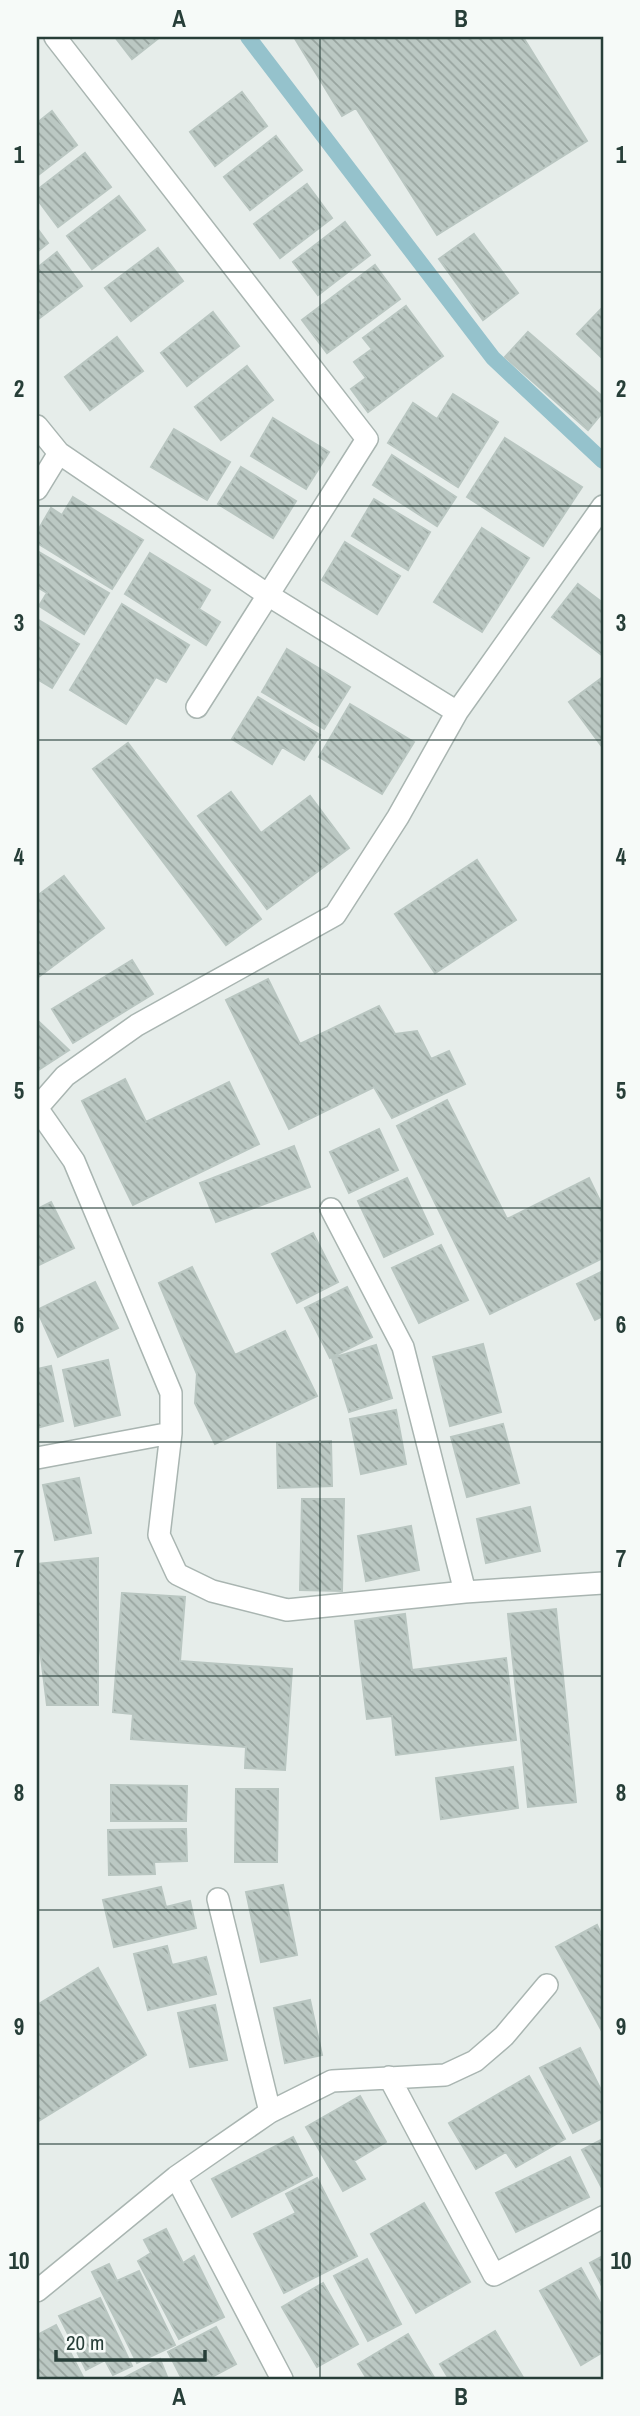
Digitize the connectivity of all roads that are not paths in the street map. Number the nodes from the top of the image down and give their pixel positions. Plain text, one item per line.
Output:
1 (55, 37) edge
2 (37, 426) edge
3 (59, 453) junction
4 (37, 489) edge
5 (603, 506) edge
6 (268, 596) junction
7 (197, 707) dead end
8 (457, 712) junction
9 (37, 1108) edge
10 (331, 1209) dead end
11 (171, 1433) junction
12 (37, 1458) edge
13 (603, 1583) edge
14 (465, 1592) junction
15 (218, 1899) dead end
16 (547, 1985) dead end
17 (389, 2077) junction
18 (270, 2112) junction
19 (176, 2177) junction
20 (603, 2217) edge
21 (37, 2291) edge
22 (282, 2379) edge

1 - 6 street
2 - 3 street
3 - 4 street
3 - 6 street
5 - 8 street
6 - 7 street
6 - 8 street
8 - 9 street
9 - 11 street
10 - 14 street
11 - 12 street
11 - 14 street
13 - 14 street
15 - 18 street
16 - 17 street
17 - 18 street
17 - 20 street
18 - 19 street
19 - 21 street
19 - 22 street

